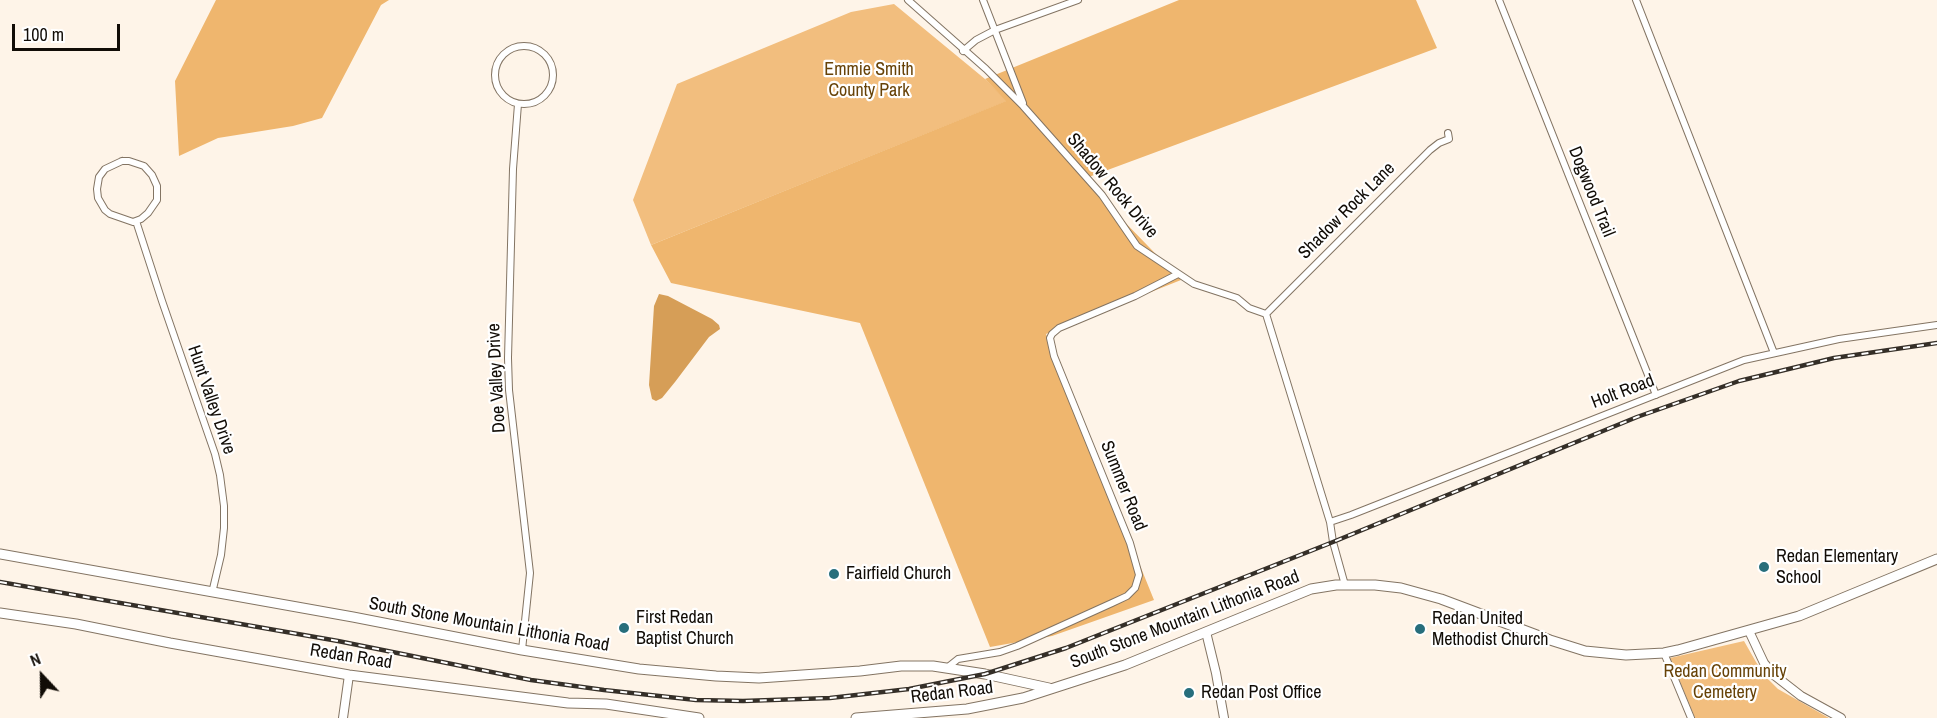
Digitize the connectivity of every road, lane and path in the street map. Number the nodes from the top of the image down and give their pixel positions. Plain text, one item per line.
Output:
1 (908, 0) edge
2 (983, 0) edge
3 (1078, 0) edge
4 (1499, 0) edge
5 (1636, 0) edge
6 (995, 30) junction
7 (963, 51) junction
8 (518, 104) junction
9 (1023, 106) junction
10 (1448, 133) dead end
11 (136, 221) junction
12 (1178, 274) junction
13 (1266, 314) junction
14 (1937, 325) edge
15 (1774, 353) junction
16 (1656, 395) junction
17 (1330, 522) junction
18 (0, 554) edge
19 (1937, 559) edge
20 (1345, 585) junction
21 (212, 593) junction
22 (0, 613) edge
23 (1749, 631) junction
24 (1206, 632) junction
25 (522, 650) junction
26 (1664, 653) junction
27 (948, 667) junction
28 (349, 675) junction
29 (1049, 688) junction
30 (343, 718) edge
31 (699, 718) edge
32 (856, 718) edge
33 (1224, 718) edge
34 (1691, 718) edge
35 (1841, 718) edge

1 - 7 street, Shadow Rock Drive
2 - 6 street
3 - 6 street
4 - 16 street, Dogwood Trail
5 - 15 street
6 - 7 street
6 - 9 street
7 - 9 street, Shadow Rock Drive
8 - 8 street
8 - 25 street, Doe Valley Drive
9 - 12 street, Shadow Rock Drive
10 - 13 street, Shadow Rock Lane
11 - 11 street
11 - 21 street, Hunt Valley Drive
12 - 13 street, Shadow Rock Drive
12 - 27 street, Summer Road
13 - 17 street
14 - 15 street, Holt Road
15 - 16 street, Holt Road
16 - 17 street, Holt Road
17 - 20 street
18 - 21 main road, South Stone Mountain Lithonia Road
19 - 23 main road, South Stone Mountain Lithonia Road
20 - 24 main road, South Stone Mountain Lithonia Road
20 - 26 main road, South Stone Mountain Lithonia Road
21 - 25 main road, South Stone Mountain Lithonia Road
22 - 28 main road, Redan Road
23 - 26 main road, South Stone Mountain Lithonia Road
23 - 35 street
24 - 29 main road, South Stone Mountain Lithonia Road
24 - 33 street
25 - 27 main road, South Stone Mountain Lithonia Road
26 - 34 street
27 - 29 main road, South Stone Mountain Lithonia Road
28 - 30 street
28 - 31 main road, Redan Road
29 - 32 main road, Redan Road

